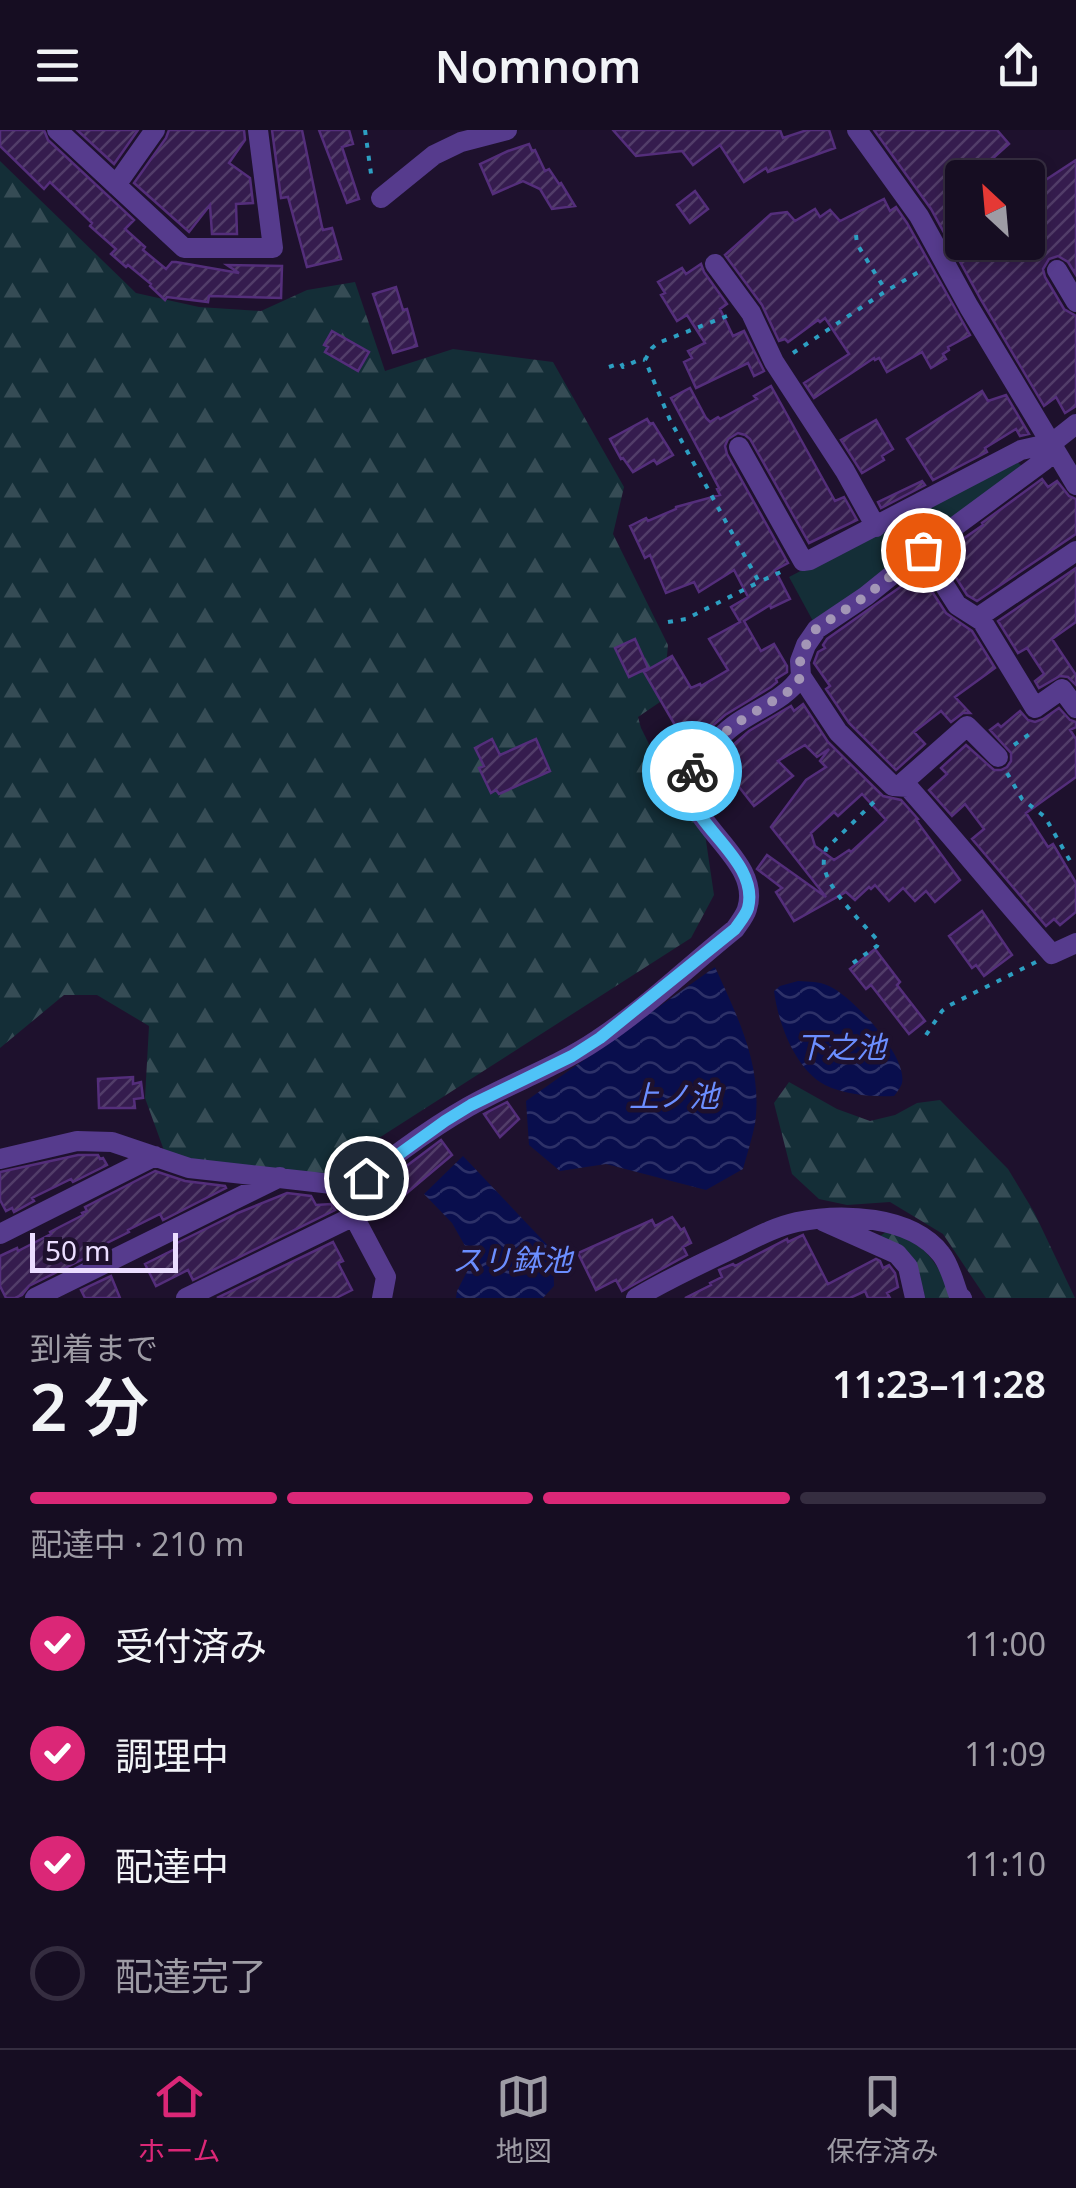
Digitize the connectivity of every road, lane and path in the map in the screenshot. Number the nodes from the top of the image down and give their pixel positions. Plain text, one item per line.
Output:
1 (57, 130) edge
2 (155, 130) edge
3 (258, 130) edge
4 (364, 130) edge
5 (506, 130) edge
6 (857, 130) edge
7 (116, 184) junction
8 (381, 198) joint
9 (856, 234) dead end
10 (942, 256) junction
11 (715, 264) dead end
12 (1056, 270) dead end
13 (886, 291) junction
14 (1076, 302) edge
15 (751, 313) junction
16 (645, 360) junction
17 (776, 364) junction
18 (609, 367) dead end
19 (1076, 424) edge
20 (1052, 443) junction
21 (739, 447) dead end
22 (1076, 485) edge
23 (876, 526) junction
24 (922, 550) junction
25 (1076, 551) edge
26 (803, 561) junction
27 (759, 582) junction
28 (977, 618) junction
29 (668, 622) dead end
30 (801, 676) junction
31 (1035, 708) junction
32 (1076, 708) edge
33 (998, 757) junction
34 (896, 786) junction
35 (1073, 866) dead end
36 (1076, 943) edge
37 (1052, 954) junction
38 (854, 962) dead end
39 (926, 1035) dead end
40 (155, 1156) junction
41 (0, 1159) edge
42 (281, 1177) junction
43 (343, 1196) junction
44 (354, 1216) junction
45 (821, 1220) junction
46 (0, 1234) edge
47 (36, 1298) edge
48 (186, 1298) edge
49 (382, 1298) edge
50 (636, 1298) edge
51 (915, 1298) edge
52 (962, 1298) edge

1 - 7 street
2 - 7 street
3 - 7 street
4 - 8 path
5 - 8 street
6 - 10 street
9 - 13 path
10 - 13 path
10 - 20 street
11 - 15 street
12 - 14 street
13 - 17 path
15 - 16 path
15 - 17 street
16 - 18 path
16 - 27 path
17 - 23 street
19 - 20 street
20 - 22 street
20 - 23 street
20 - 24 street
21 - 26 street
23 - 26 street
24 - 28 street
24 - 30 street
25 - 28 street
26 - 27 path
27 - 29 path
28 - 31 street
30 - 34 street
30 - 43 street
31 - 32 street
31 - 33 path
33 - 34 street
33 - 35 path
34 - 37 street
34 - 38 path
36 - 37 street
37 - 39 path
40 - 41 street
40 - 42 street
40 - 46 street
42 - 43 street
42 - 47 street
43 - 44 street
44 - 48 street
44 - 49 street
45 - 50 street
45 - 51 street
45 - 52 street

